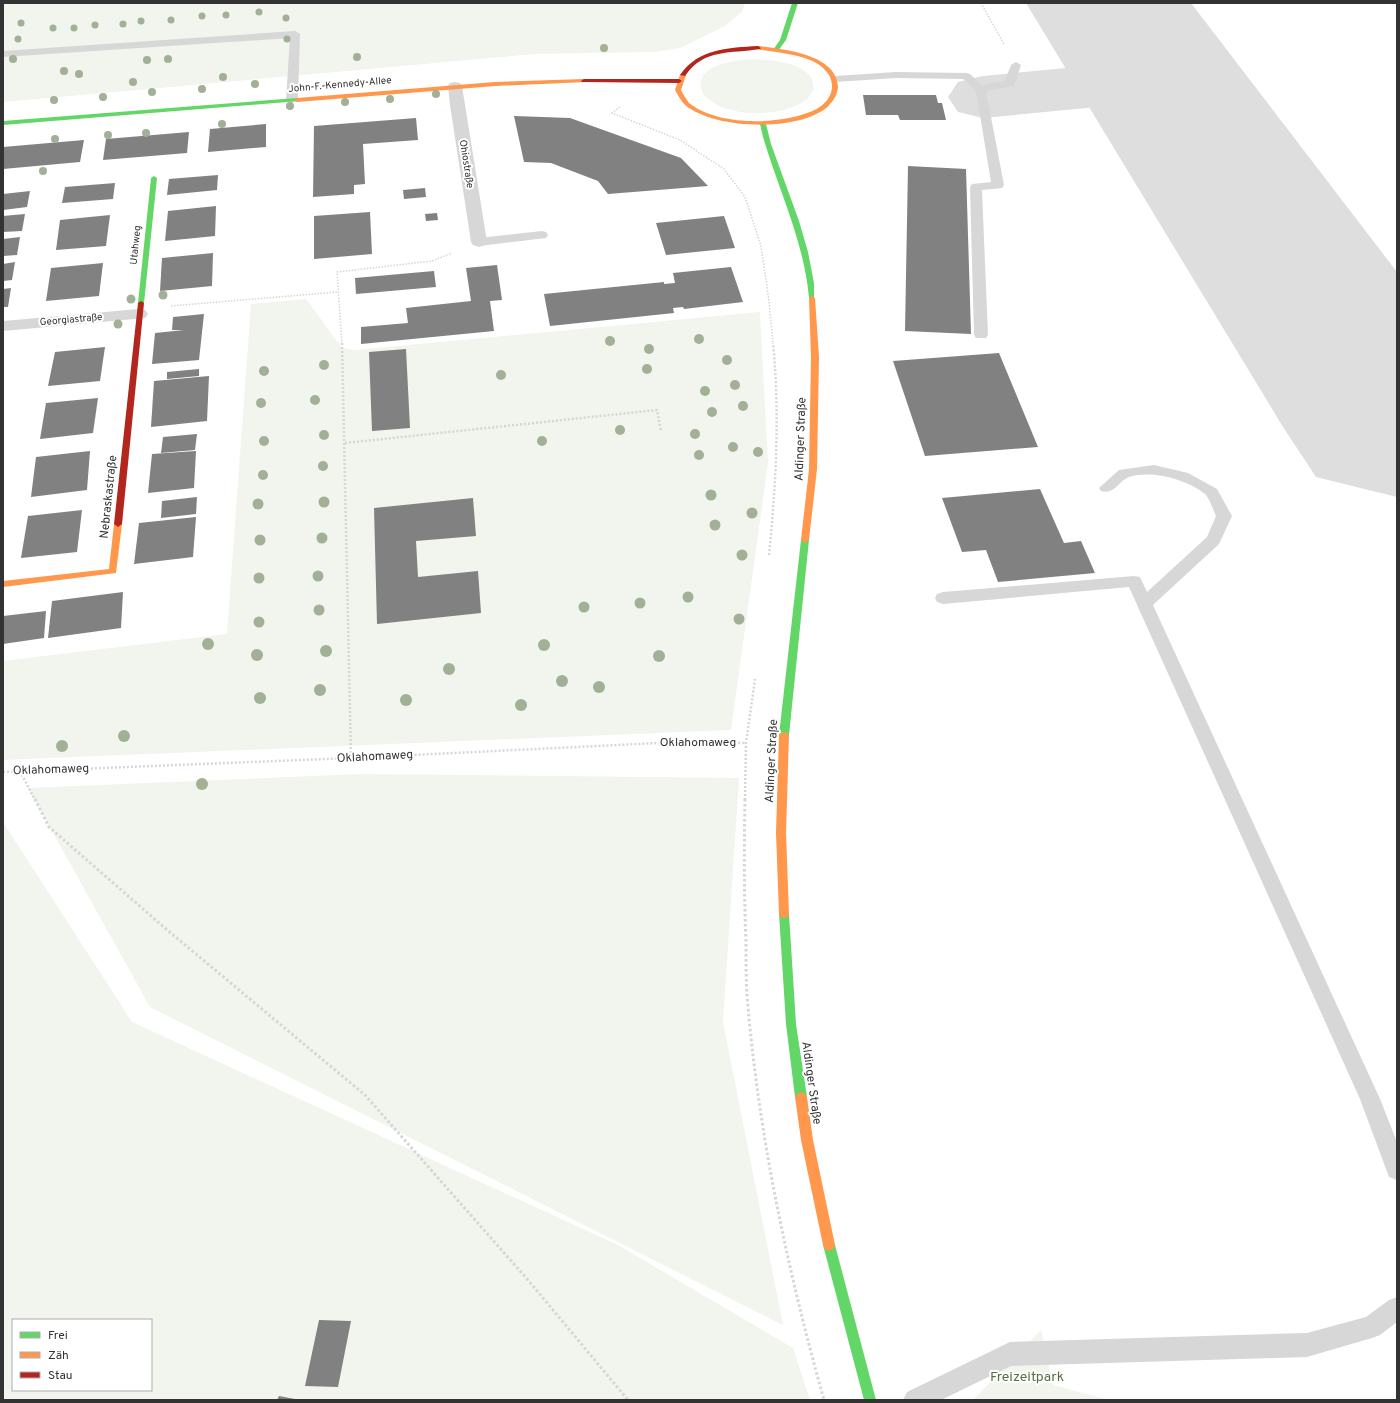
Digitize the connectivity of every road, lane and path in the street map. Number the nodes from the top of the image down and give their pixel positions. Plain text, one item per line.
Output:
1 (795, 3) edge
2 (982, 3) edge
3 (776, 50) junction
4 (3, 54) edge
5 (1016, 65) joint
6 (835, 79) junction
7 (636, 80) junction
8 (679, 81) junction
9 (455, 86) junction
10 (980, 89) junction
11 (292, 100) junction
12 (3, 123) edge
13 (762, 124) junction
14 (154, 178) dead end
15 (542, 235) dead end
16 (479, 242) junction
17 (337, 292) junction
18 (140, 314) junction
19 (3, 326) edge
20 (981, 335) dead end
21 (661, 431) dead end
22 (345, 443) junction
23 (1106, 488) dead end
24 (769, 556) dead end
25 (3, 584) edge
26 (943, 598) dead end
27 (1144, 604) junction
28 (756, 672) dead end
29 (351, 758) junction
30 (20, 771) junction
31 (3, 772) edge
32 (1397, 1170) edge
33 (1397, 1308) edge
34 (628, 1400) edge
35 (870, 1400) edge
36 (915, 1400) edge

1 - 3 main road
2 - 5 path
3 - 6 main road
3 - 8 main road
4 - 11 lane
5 - 10 lane
6 - 10 lane
6 - 13 main road
7 - 8 main road, John-F.-Kennedy-Allee
7 - 9 main road, John-F.-Kennedy-Allee
7 - 24 path
8 - 13 main road
9 - 11 main road, John-F.-Kennedy-Allee
9 - 16 street, Ohiostraße
10 - 20 lane
11 - 12 main road, John-F.-Kennedy-Allee
13 - 35 main road, Aldinger Straße
14 - 18 main road, Utahweg
15 - 16 lane
16 - 17 path
17 - 18 path
17 - 22 path
18 - 19 street, Georgiastraße
18 - 25 main road, Nebraskastraße
21 - 22 path
22 - 29 path
23 - 27 lane
26 - 27 lane
27 - 32 lane
28 - 29 path, Oklahomaweg
29 - 30 path, Oklahomaweg
30 - 31 path, Oklahomaweg
30 - 34 path
33 - 36 lane

